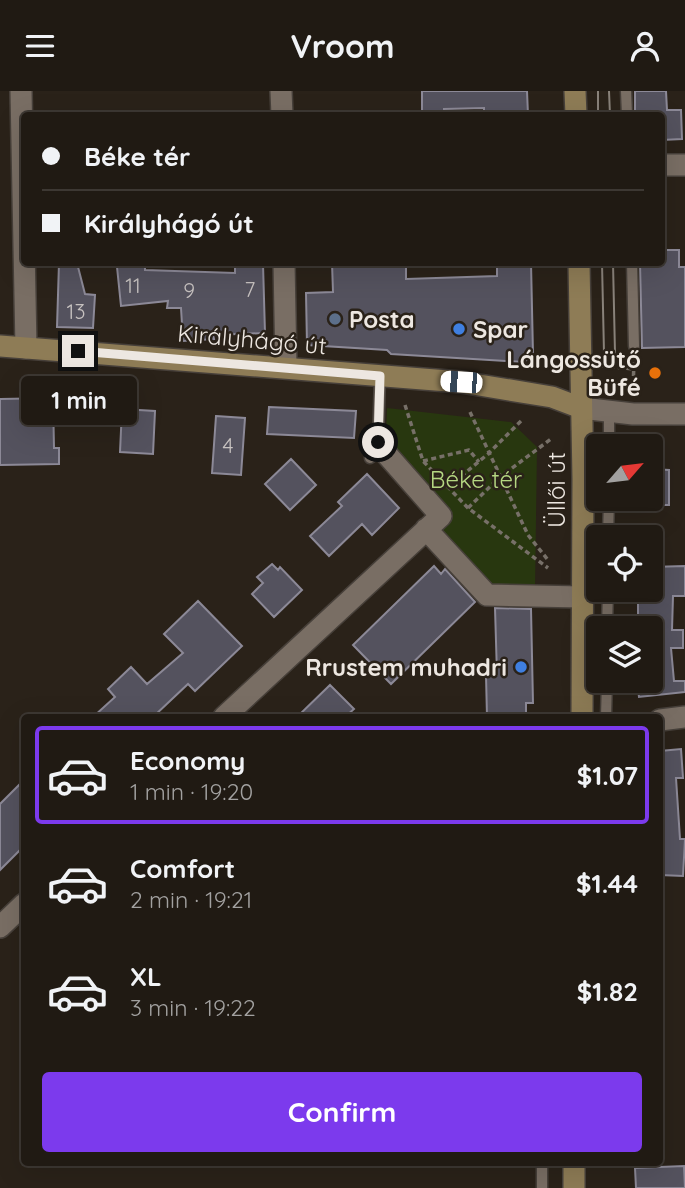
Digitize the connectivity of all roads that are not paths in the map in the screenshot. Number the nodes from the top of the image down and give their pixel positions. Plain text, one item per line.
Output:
1 (21, 91) edge
2 (281, 91) edge
3 (575, 91) edge
4 (626, 91) edge
5 (21, 112) edge
6 (282, 112) edge
7 (576, 112) edge
8 (626, 112) edge
9 (665, 165) edge
10 (685, 165) edge
11 (24, 266) edge
12 (284, 266) edge
13 (579, 266) edge
14 (632, 266) edge
15 (0, 346) edge
16 (634, 346) road end
17 (26, 348) junction
18 (286, 367) junction
19 (380, 376) junction
20 (581, 408) junction
21 (609, 412) junction
22 (685, 414) edge
23 (609, 434) edge
24 (376, 454) joint
25 (426, 529) junction
26 (582, 597) junction
27 (607, 693) edge
28 (227, 714) edge
29 (582, 714) edge
30 (606, 714) edge
31 (685, 717) edge
32 (663, 720) edge
33 (21, 907) edge
34 (0, 927) edge
35 (542, 1166) edge
36 (574, 1166) edge
37 (542, 1188) edge
38 (574, 1188) edge

1 - 5 street
2 - 6 street
3 - 7 street
4 - 8 lane
9 - 10 street
11 - 17 street
12 - 18 street
13 - 20 street, Üllői út
14 - 16 lane
15 - 17 street, Királyhágó út
17 - 18 street, Királyhágó út
18 - 19 street, Királyhágó út
19 - 20 street, Királyhágó út
19 - 24 lane
20 - 21 street
20 - 26 street, Üllői út
21 - 22 street
21 - 23 lane
24 - 25 street
25 - 26 street
25 - 28 street
26 - 29 street, Üllői út
27 - 30 lane
31 - 32 street
33 - 34 street
35 - 37 lane
36 - 38 street

